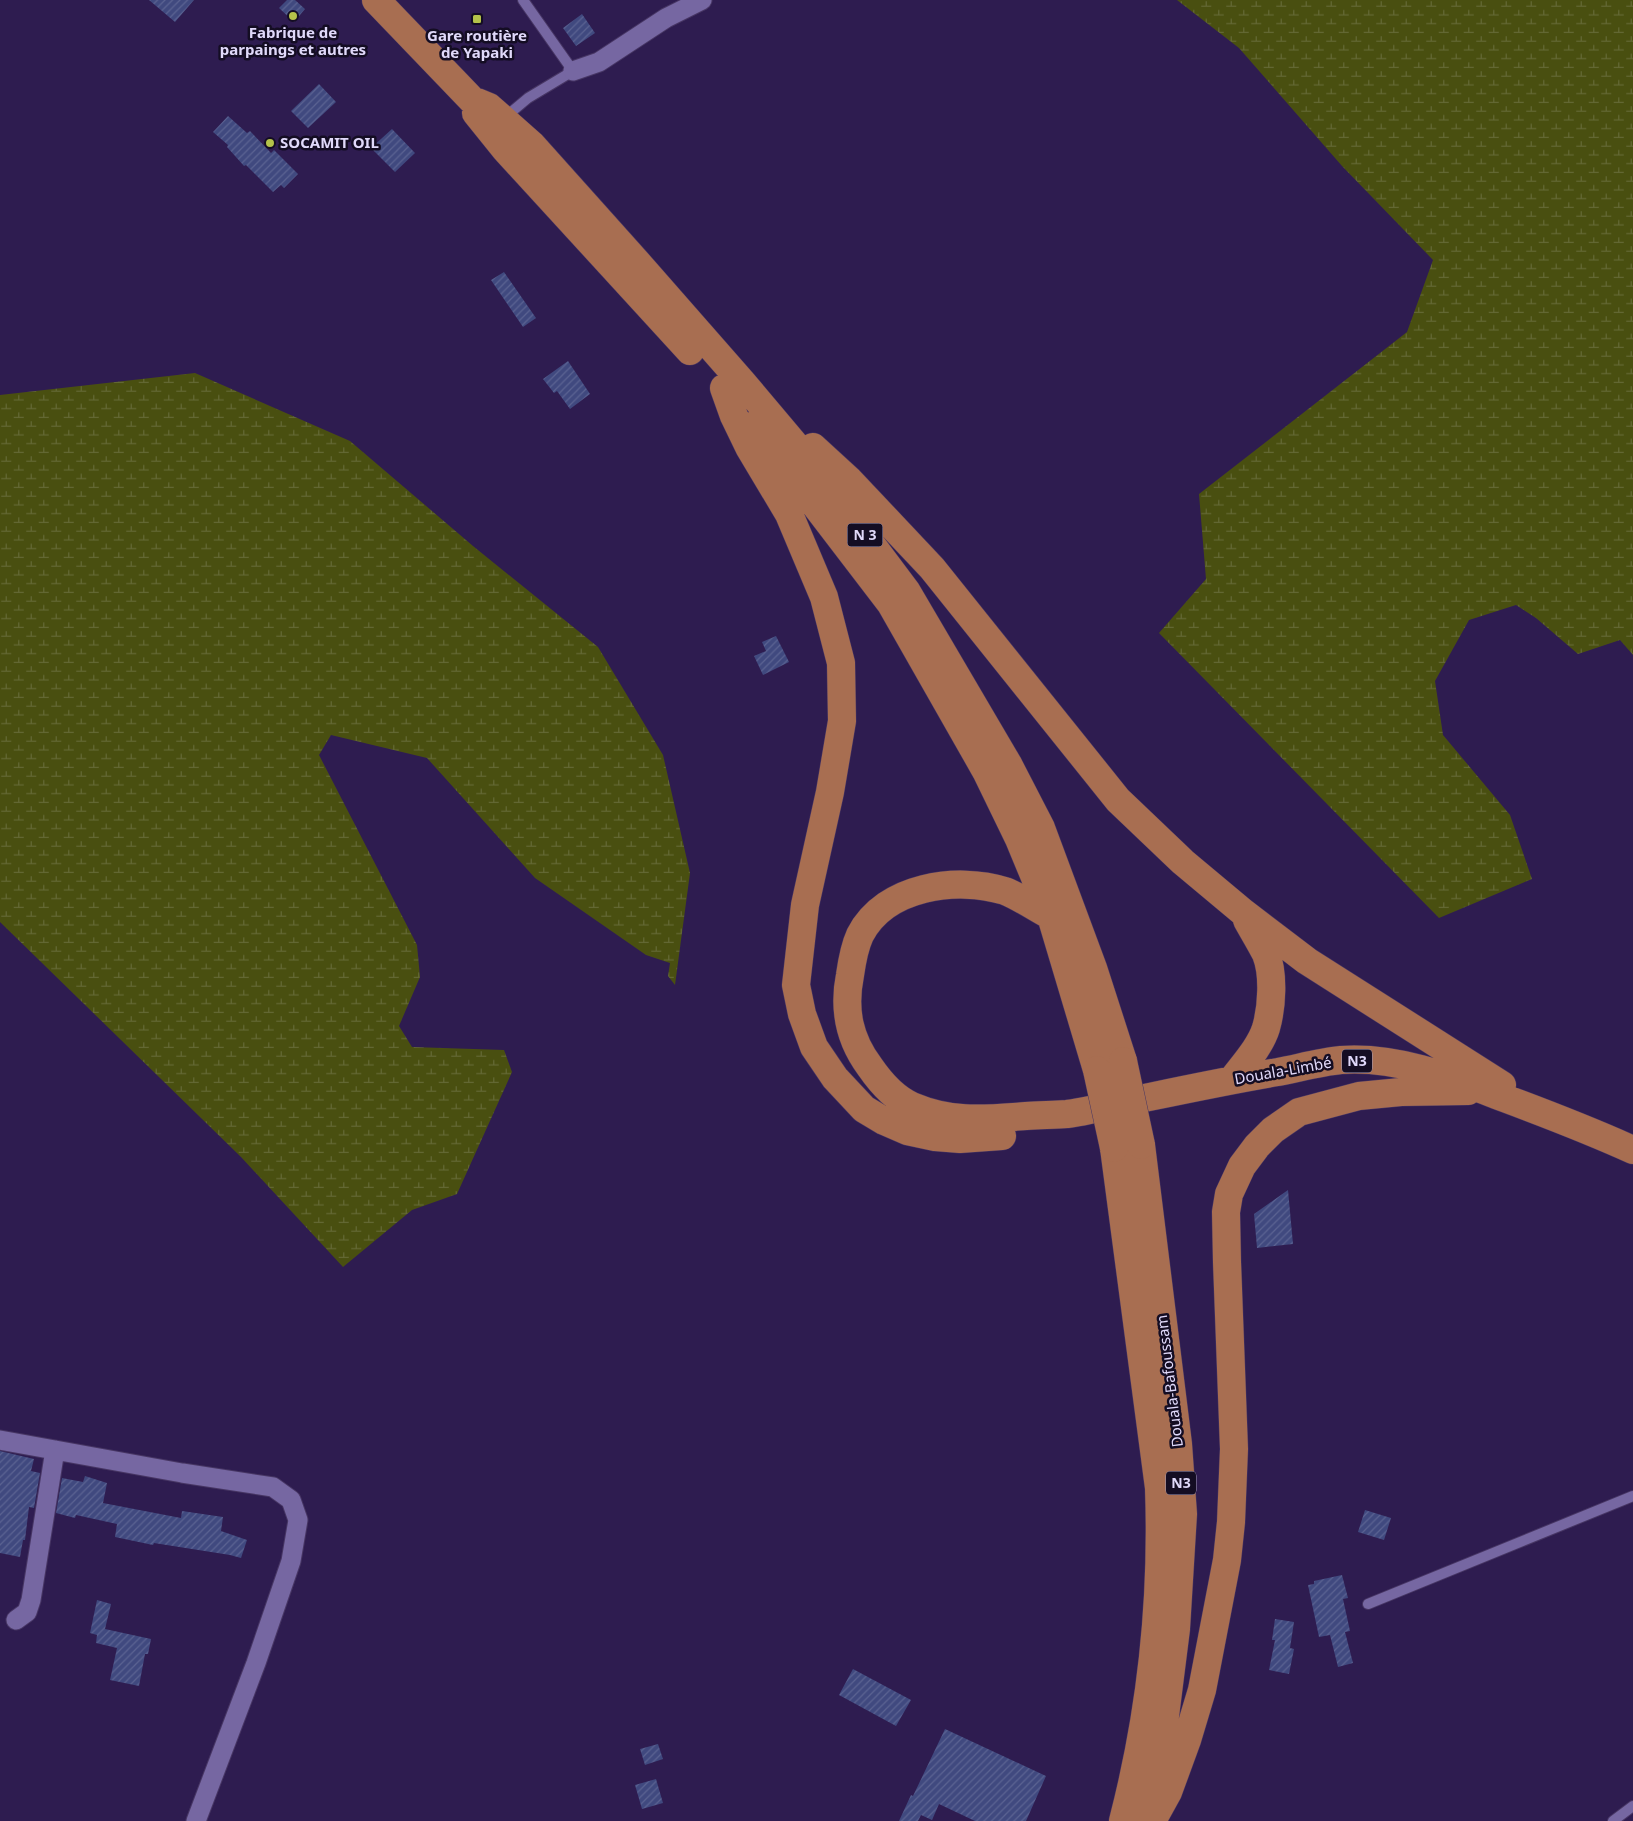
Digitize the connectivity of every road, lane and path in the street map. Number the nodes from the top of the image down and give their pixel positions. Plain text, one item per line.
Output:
1 (376, 0) edge
2 (523, 0) edge
3 (702, 0) edge
4 (573, 71) junction
5 (472, 100) junction
6 (502, 119) junction
7 (733, 385) junction
8 (1244, 912) junction
9 (1051, 916) junction
10 (1123, 1061) joint
11 (1097, 1070) joint
12 (1232, 1080) junction
13 (1486, 1091) junction
14 (1070, 1114) junction
15 (1548, 1115) junction
16 (1633, 1150) edge
17 (0, 1440) edge
18 (54, 1450) junction
19 (1633, 1496) edge
20 (1368, 1604) dead end
21 (16, 1620) dead end
22 (1633, 1806) edge
23 (196, 1821) edge
24 (1123, 1821) edge
25 (1145, 1821) edge
26 (1152, 1821) edge
27 (1612, 1821) edge

1 - 5 highway, N 3
2 - 4 lane
3 - 4 street
4 - 6 lane
5 - 6 highway, N 3
5 - 7 highway, N 3
6 - 7 highway, N 3
7 - 8 highway
7 - 9 highway, N 3
7 - 10 highway, N 3
7 - 14 highway
8 - 12 highway
8 - 15 highway
9 - 11 highway, N 3
9 - 14 highway
10 - 25 highway, Douala-Bafoussam / N3, bridge
11 - 24 highway, Douala-Bafoussam / N3, bridge
12 - 13 highway, Douala-Limbé / N3
12 - 14 highway, Douala-Limbé / N3
13 - 15 highway, Douala-Limbé / N3
13 - 26 highway
15 - 16 highway, Douala-Limbé / N3
17 - 18 street
18 - 21 street
18 - 23 street
19 - 20 lane
22 - 27 lane

